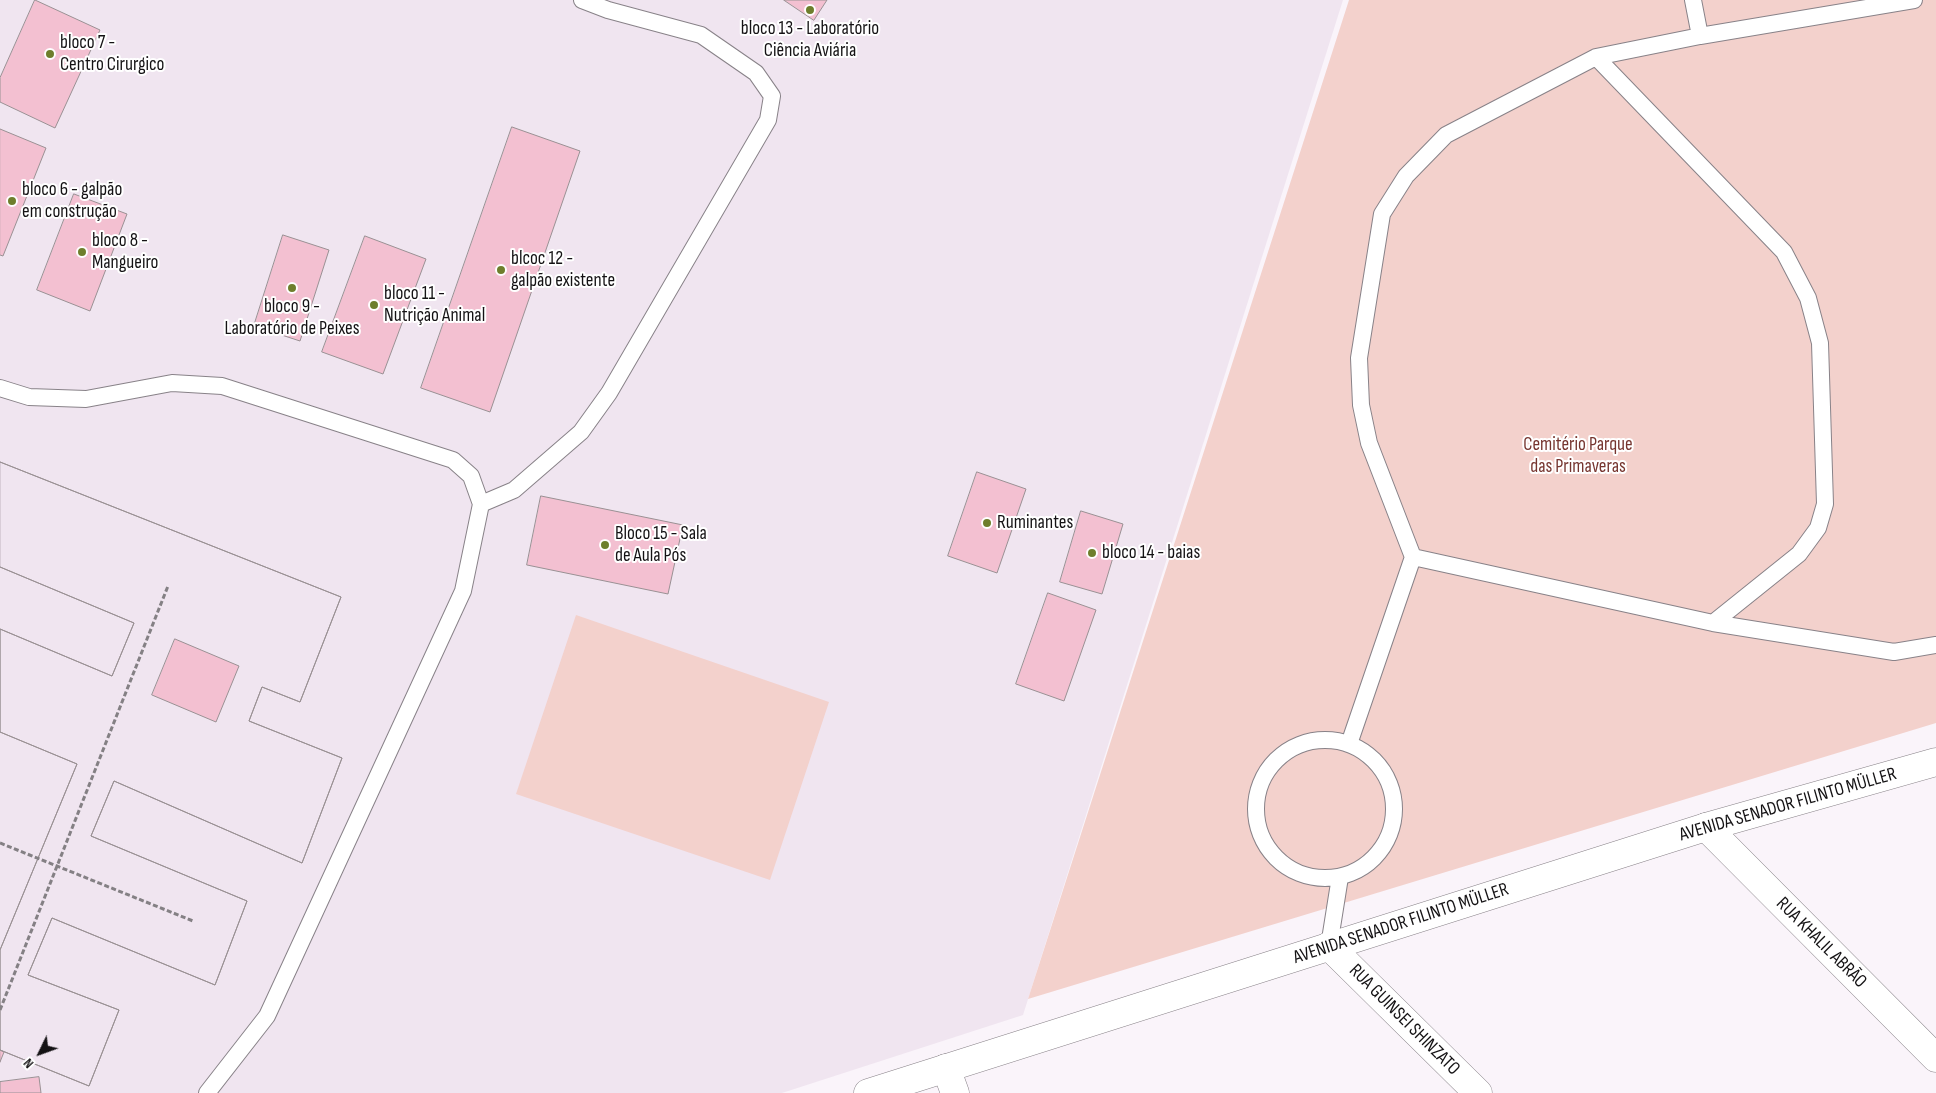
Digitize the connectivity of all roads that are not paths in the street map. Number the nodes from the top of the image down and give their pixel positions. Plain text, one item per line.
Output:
1 (582, 0) edge
2 (1693, 0) edge
3 (1914, 0) edge
4 (610, 5) edge
5 (1700, 36) junction
6 (1596, 57) junction
7 (0, 388) edge
8 (481, 504) junction
9 (1413, 557) junction
10 (1713, 623) junction
11 (1936, 645) edge
12 (1350, 744) junction
13 (1936, 762) edge
14 (1706, 827) junction
15 (1340, 877) junction
16 (1329, 946) junction
17 (1936, 1058) edge
18 (946, 1068) junction
19 (207, 1093) edge
20 (868, 1093) edge
21 (955, 1093) edge
22 (1478, 1093) edge

1 - 4 lane
2 - 5 lane
3 - 5 lane
4 - 8 lane
5 - 6 lane
6 - 9 lane
6 - 10 lane
7 - 8 lane
8 - 19 lane
9 - 10 lane
9 - 12 lane
10 - 11 lane
12 - 15 lane
12 - 15 lane
13 - 14 street, AVENIDA SENADOR FILINTO MÜLLER
14 - 16 street, AVENIDA SENADOR FILINTO MÜLLER
14 - 17 street, RUA KHALIL ABRÃO
15 - 16 lane
16 - 18 street, AVENIDA SENADOR FILINTO MÜLLER
16 - 22 street, RUA GUINSEI SHINZATO
18 - 20 street, AVENIDA SENADOR FILINTO MÜLLER
18 - 21 street

